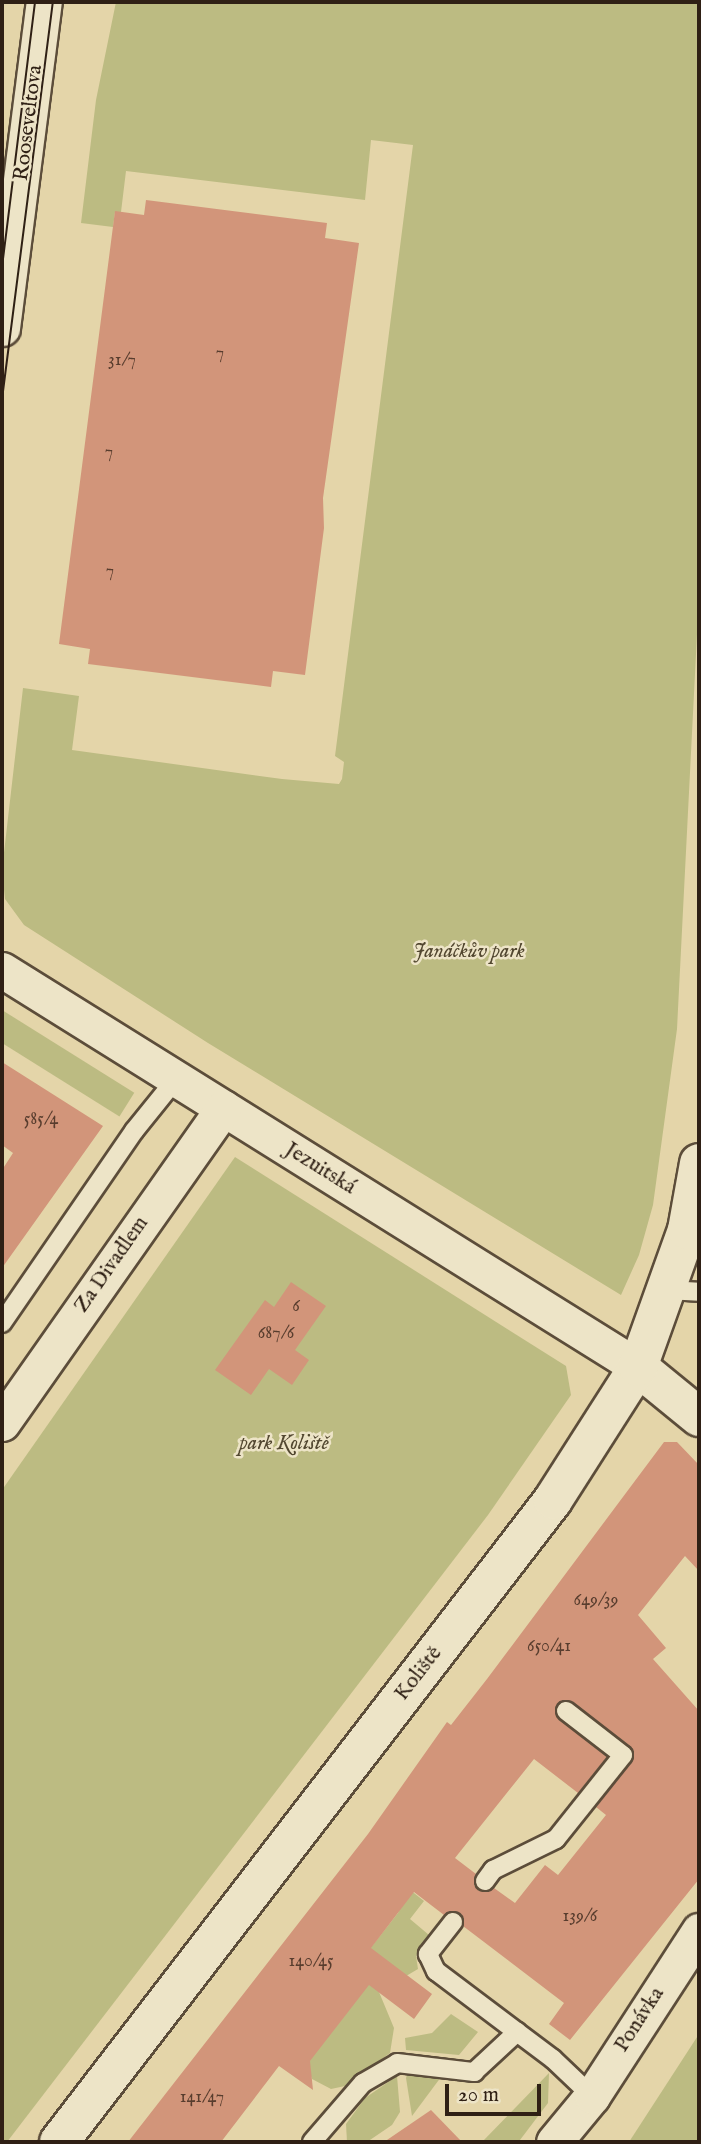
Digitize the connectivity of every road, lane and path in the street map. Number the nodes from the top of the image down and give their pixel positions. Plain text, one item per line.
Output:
1 (44, 2) edge
2 (2, 328) edge
3 (2, 970) edge
4 (176, 1079) junction
5 (223, 1108) junction
6 (699, 1163) edge
7 (682, 1291) edge
8 (2, 1323) edge
9 (639, 1367) junction
10 (699, 1417) edge
11 (2, 1423) edge
12 (566, 1711) dead end
13 (485, 1881) dead end
14 (453, 1922) dead end
15 (699, 1931) edge
16 (516, 2032) junction
17 (592, 2096) junction
18 (59, 2142) edge
19 (312, 2142) edge
20 (554, 2142) edge

1 - 2 street, Rooseveltova
3 - 4 street, Jezuitská
4 - 5 street, Jezuitská
4 - 8 lane
5 - 9 street, Jezuitská
5 - 11 street, Za Divadlem
6 - 7 main road, Koliště
7 - 9 main road, Koliště
9 - 10 main road
9 - 18 main road, Koliště
12 - 13 lane
14 - 16 lane
15 - 17 street, Ponávka
16 - 17 lane
16 - 19 lane
17 - 20 street, Ponávka

